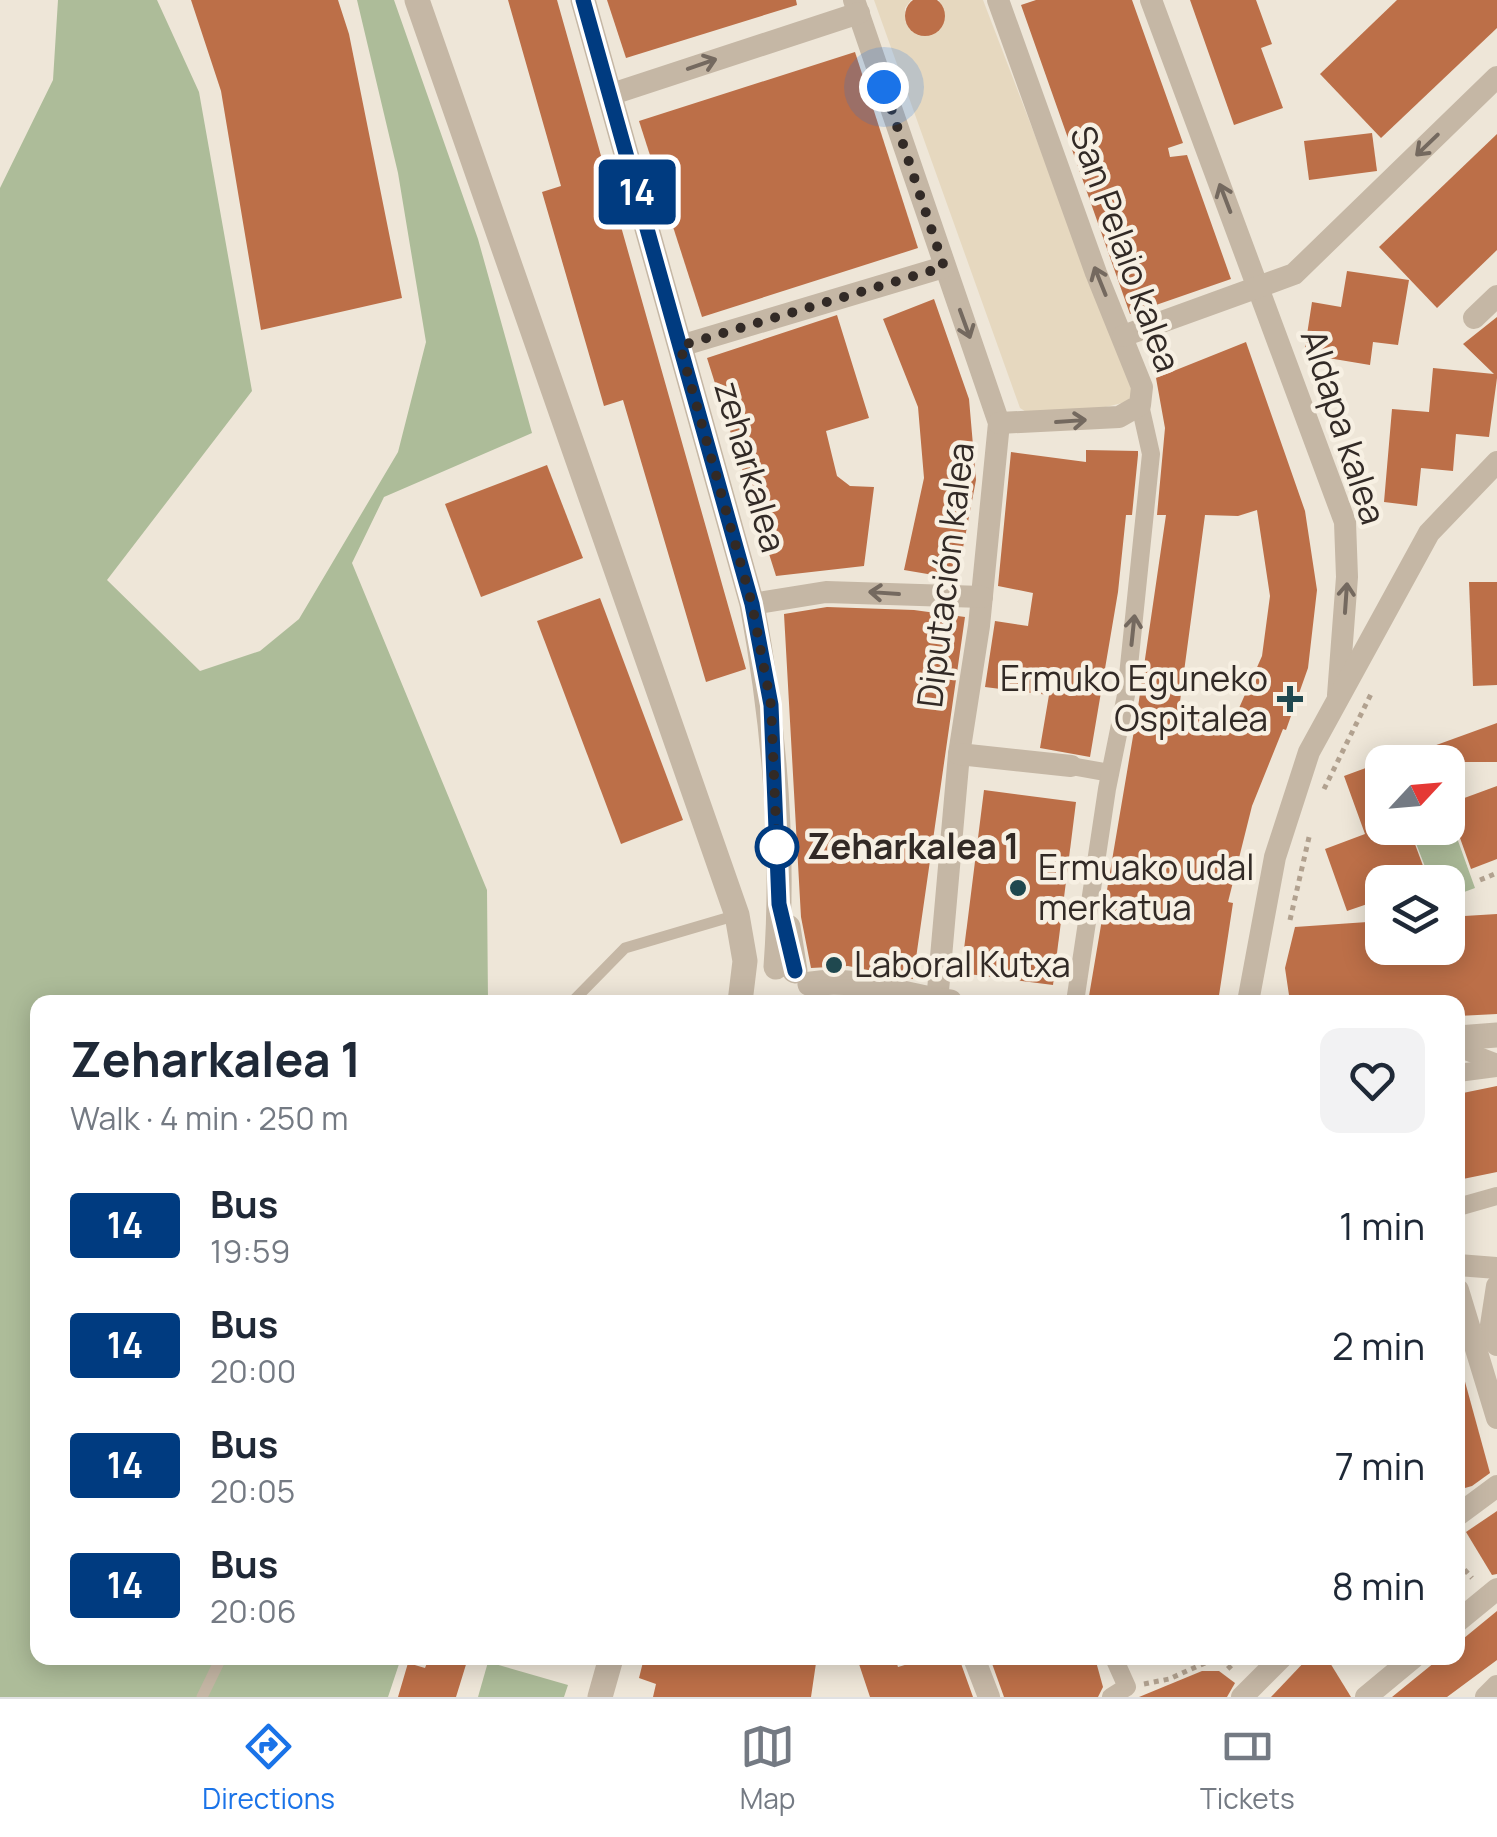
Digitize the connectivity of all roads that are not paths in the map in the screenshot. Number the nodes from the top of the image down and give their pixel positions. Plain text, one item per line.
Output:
1 (417, 0) edge
2 (583, 0) edge
3 (998, 0) edge
4 (1152, 0) edge
5 (856, 6) edge
6 (1497, 78) edge
7 (609, 95) junction
8 (944, 267) junction
9 (1260, 289) junction
10 (1497, 296) edge
11 (1474, 318) dead end
12 (1124, 336) junction
13 (680, 346) junction
14 (1140, 405) junction
15 (999, 423) junction
16 (1497, 462) edge
17 (982, 597) junction
18 (752, 604) junction
19 (1338, 695) junction
20 (959, 754) junction
21 (1071, 766) joint
22 (1110, 773) junction
23 (738, 918) junction
24 (793, 979) edge
25 (891, 992) junction
26 (579, 995) edge
27 (742, 995) edge
28 (882, 995) edge
29 (906, 995) edge
30 (942, 995) edge
31 (1076, 995) edge
32 (1249, 995) edge
33 (1497, 1035) edge
34 (1465, 1037) edge
35 (1465, 1051) edge
36 (1497, 1065) edge
37 (1465, 1071) edge
38 (1497, 1196) edge
39 (1465, 1205) edge
40 (1465, 1266) edge
41 (1497, 1268) edge
42 (1497, 1286) edge
43 (1465, 1313) edge
44 (1497, 1345) edge
45 (1497, 1418) edge
46 (1497, 1486) edge
47 (1465, 1510) edge
48 (1497, 1589) edge
49 (1465, 1615) edge
50 (218, 1665) edge
51 (609, 1665) edge
52 (977, 1665) edge
53 (1115, 1665) edge
54 (1274, 1665) edge
55 (1405, 1665) edge
56 (1497, 1686) edge
57 (1119, 1692) edge
58 (1246, 1693) edge
59 (202, 1697) edge
60 (600, 1697) edge
61 (989, 1697) edge
62 (1366, 1697) edge
63 (1486, 1697) edge

1 - 23 street
2 - 7 street, zeharkalea
12 -> 3 street, San Pelaio kalea
9 -> 4 street, Aldapa kalea
7 -> 5 street
5 - 8 street, Diputación kalea
6 -> 9 street
7 - 13 street, zeharkalea
8 - 13 street
8 -> 15 street, Diputación kalea
9 - 12 street
19 -> 9 street, Aldapa kalea
10 - 11 street
12 - 14 street, San Pelaio kalea
13 - 18 street, zeharkalea
15 -> 14 street
22 -> 14 street, San Pelaio kalea
15 - 17 street, Diputación kalea
16 - 19 street
17 -> 18 street
17 - 20 street, Diputación kalea
18 - 24 street, zeharkalea
19 - 32 street, Aldapa kalea
20 - 21 street
20 - 30 street, Diputación kalea
21 - 22 street
22 - 31 street, San Pelaio kalea
23 - 24 street
23 - 26 lane
23 - 27 street
24 - 25 street
24 - 27 street
25 - 28 street
25 - 29 street
33 - 34 street
35 - 36 street
36 - 37 street
38 - 39 street
40 - 41 street
42 - 44 street
43 - 45 street
46 - 47 street
48 - 49 street
50 - 59 lane
51 - 60 street
52 - 61 street
53 - 57 street
54 - 58 street
55 - 62 street
56 - 63 street

